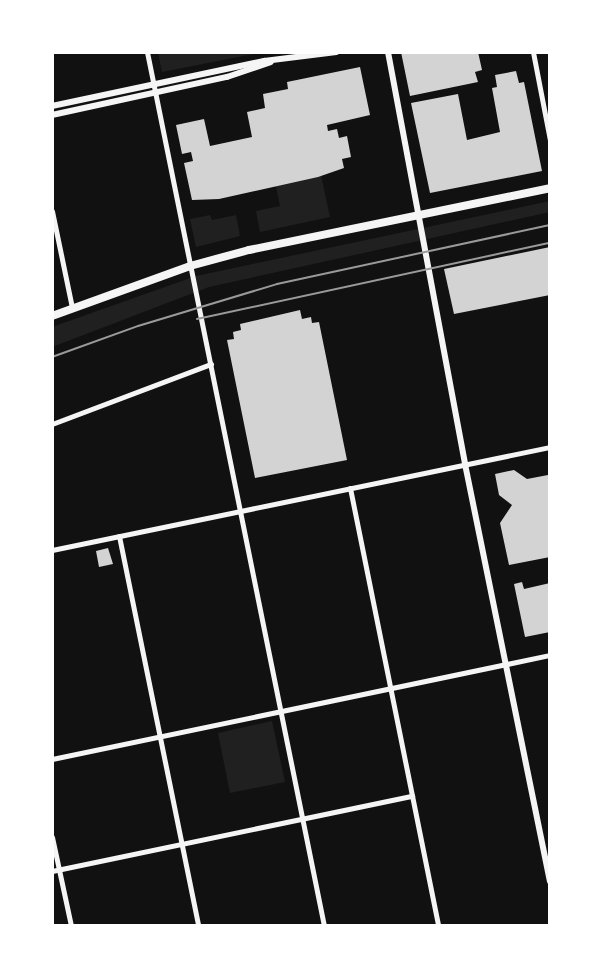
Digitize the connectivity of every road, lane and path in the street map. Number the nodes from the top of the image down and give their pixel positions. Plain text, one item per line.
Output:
1 (147, 52) edge
2 (336, 52) edge
3 (388, 52) edge
4 (533, 52) edge
5 (155, 89) junction
6 (52, 106) edge
7 (52, 115) edge
8 (550, 140) edge
9 (550, 188) edge
10 (52, 211) edge
11 (419, 215) junction
12 (190, 266) junction
13 (72, 309) junction
14 (52, 316) edge
15 (211, 364) junction
16 (52, 424) edge
17 (550, 447) edge
18 (465, 464) junction
19 (350, 488) junction
20 (242, 510) junction
21 (119, 536) junction
22 (52, 550) edge
23 (550, 655) edge
24 (505, 664) junction
25 (390, 688) junction
26 (281, 710) junction
27 (160, 736) junction
28 (52, 759) edge
29 (412, 796) junction
30 (303, 818) junction
31 (52, 837) edge
32 (181, 844) junction
33 (56, 870) edge
34 (550, 881) edge
35 (71, 926) edge
36 (198, 926) edge
37 (324, 926) edge
38 (438, 926) edge

1 - 5 street
2 - 5 street
3 - 11 street
4 - 8 street
5 - 6 street
5 - 7 street
5 - 12 street
9 - 11 main road
10 - 13 street
11 - 12 main road
11 - 18 street
12 - 13 main road
12 - 15 street
13 - 14 main road
15 - 16 street
15 - 20 street
17 - 18 street
18 - 19 street
18 - 24 street
19 - 20 street
19 - 25 street
20 - 21 street
20 - 26 street
21 - 22 street
21 - 27 street
23 - 24 street
24 - 25 street
24 - 34 street
25 - 26 street
25 - 29 street
26 - 27 street
26 - 30 street
27 - 28 street
27 - 32 street
29 - 30 street
29 - 38 street
30 - 32 street
30 - 37 street
31 - 33 street
32 - 33 street
32 - 36 street
33 - 35 street

